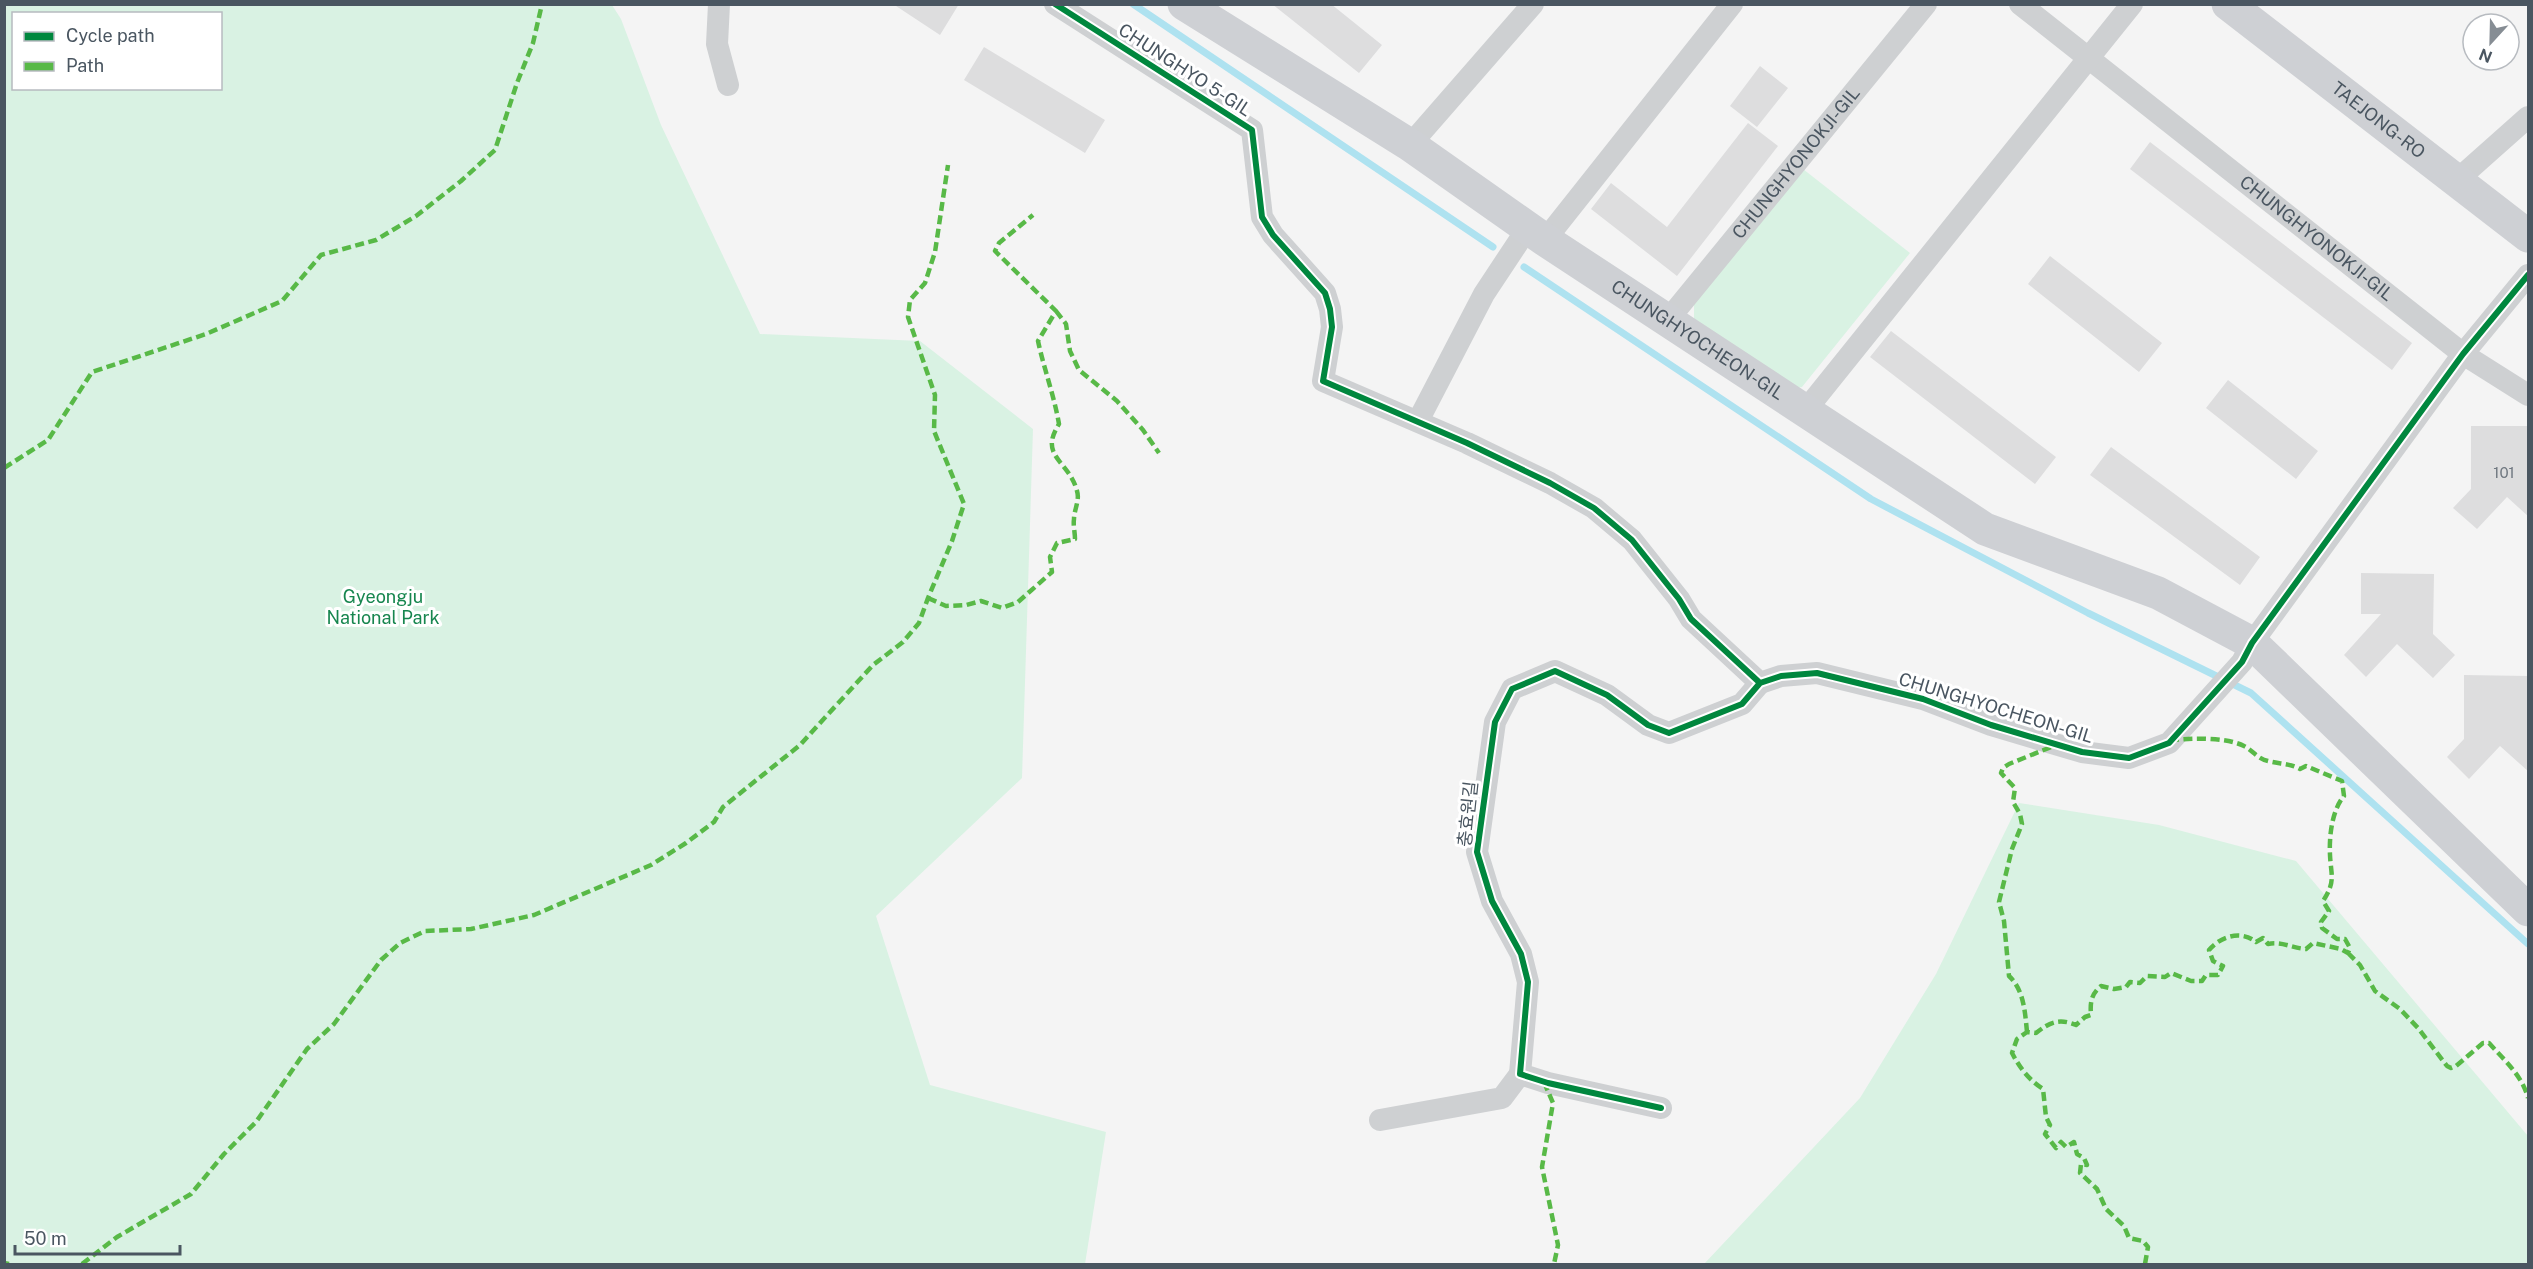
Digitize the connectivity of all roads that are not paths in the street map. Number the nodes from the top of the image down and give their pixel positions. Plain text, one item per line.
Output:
1 (719, 4) edge
2 (1055, 4) edge
3 (1184, 4) edge
4 (1533, 4) edge
5 (1732, 4) edge
6 (1926, 4) edge
7 (2020, 4) edge
8 (2132, 4) edge
9 (2228, 4) edge
10 (2088, 58) junction
11 (728, 85) dead end
12 (2529, 117) edge
13 (1410, 146) junction
14 (2456, 181) junction
15 (1536, 234) junction
16 (2529, 236) edge
17 (2529, 275) edge
18 (1667, 321) junction
19 (2463, 354) junction
20 (2529, 395) edge
21 (1805, 411) junction
22 (1418, 422) junction
23 (2252, 643) junction
24 (1760, 682) junction
25 (2529, 910) edge
26 (1520, 1074) junction
27 (1661, 1108) dead end
28 (1380, 1120) dead end

1 - 11 street
2 - 22 street, CHUNGHYO 5-GIL
3 - 13 street, CHUNGHYOCHEON-GIL
4 - 13 street
5 - 15 street
6 - 18 street, CHUNGHYONOKJI-GIL
7 - 10 street, CHUNGHYONOKJI-GIL
8 - 10 street
9 - 14 street, TAEJONG-RO
10 - 19 street, CHUNGHYONOKJI-GIL
10 - 21 street
12 - 14 street
13 - 15 street, CHUNGHYOCHEON-GIL
14 - 16 street, TAEJONG-RO
15 - 18 street, CHUNGHYOCHEON-GIL
15 - 22 street
17 - 19 street
18 - 21 street, CHUNGHYOCHEON-GIL
19 - 20 street, CHUNGHYONOKJI-GIL
19 - 23 street
21 - 23 street, CHUNGHYOCHEON-GIL
22 - 24 street
23 - 24 street, CHUNGHYOCHEON-GIL
23 - 25 street, CHUNGHYOCHEON-GIL
24 - 26 street, 충효원길
26 - 27 street
26 - 28 street

